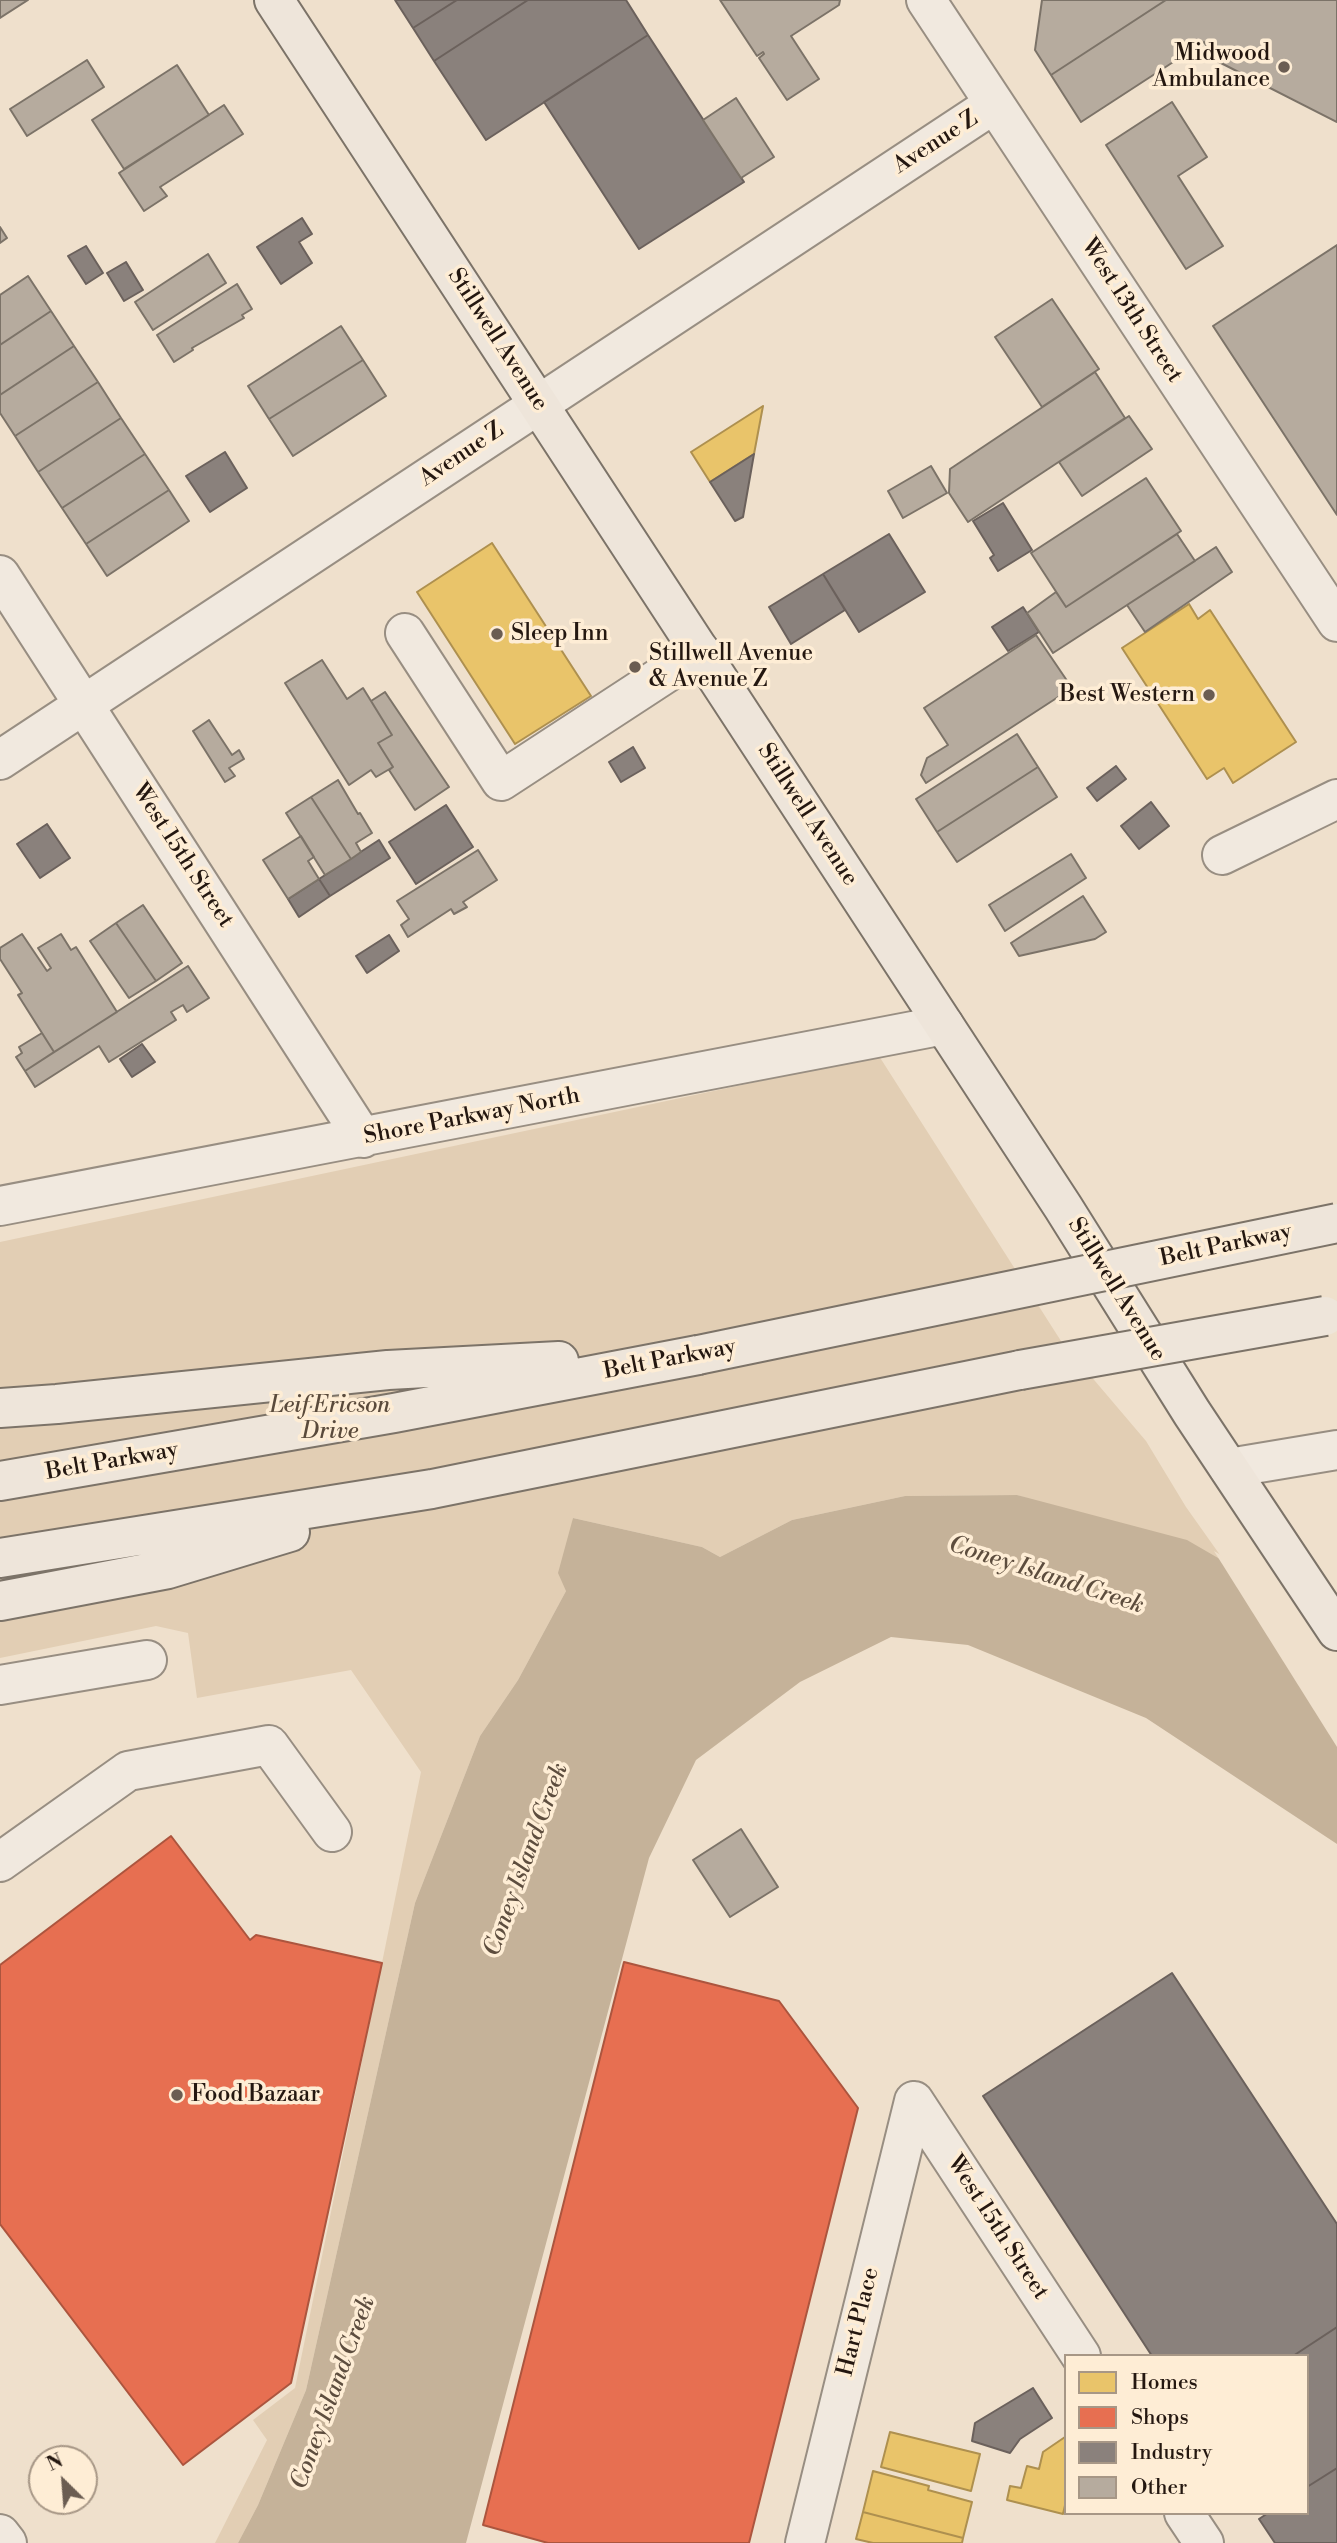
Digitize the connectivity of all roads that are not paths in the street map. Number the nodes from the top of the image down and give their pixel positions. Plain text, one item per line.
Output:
1 (274, 0) edge
2 (939, 6) edge
3 (994, 104) junction
4 (539, 404) junction
5 (0, 575) edge
6 (1337, 622) edge
7 (405, 633) dead end
8 (700, 651) junction
9 (84, 705) junction
10 (0, 760) edge
11 (1337, 799) edge
12 (1222, 855) dead end
13 (944, 1025) junction
14 (363, 1138) junction
15 (0, 1206) edge
16 (1337, 1223) edge
17 (1337, 1313) edge
18 (698, 1355) junction
19 (0, 1408) edge
20 (1337, 1450) edge
21 (1229, 1468) junction
22 (0, 1481) edge
23 (432, 1489) junction
24 (0, 1558) edge
25 (0, 1601) edge
26 (1337, 1631) edge
27 (147, 1660) dead end
28 (0, 1685) edge
29 (332, 1832) dead end
30 (0, 1862) edge
31 (914, 2101) joint
32 (1080, 2354) edge
33 (1185, 2515) edge
34 (0, 2534) edge
35 (7, 2543) edge
36 (805, 2543) edge
37 (1204, 2543) edge

1 - 4 main road, Stillwell Avenue
2 - 3 street, West 13th Street
3 - 4 street, Avenue Z
3 - 6 street, West 13th Street
4 - 8 main road, Stillwell Avenue
4 - 9 street, Avenue Z
5 - 9 street, West 15th Street
7 - 8 street
8 - 13 main road, Stillwell Avenue
9 - 10 street, Avenue Z
9 - 14 street, West 15th Street
11 - 12 street
13 - 14 street, Shore Parkway North
13 - 21 main road, Stillwell Avenue
14 - 15 street, Shore Parkway North
16 - 18 main road, Belt Parkway, bridge
17 - 23 main road, bridge
18 - 19 main road
18 - 22 main road, Belt Parkway
20 - 21 street
21 - 26 main road, Stillwell Avenue
23 - 24 main road
23 - 25 main road
27 - 28 street
29 - 30 street
31 - 32 street, West 15th Street
31 - 36 street, Hart Place
33 - 37 street
34 - 35 street

